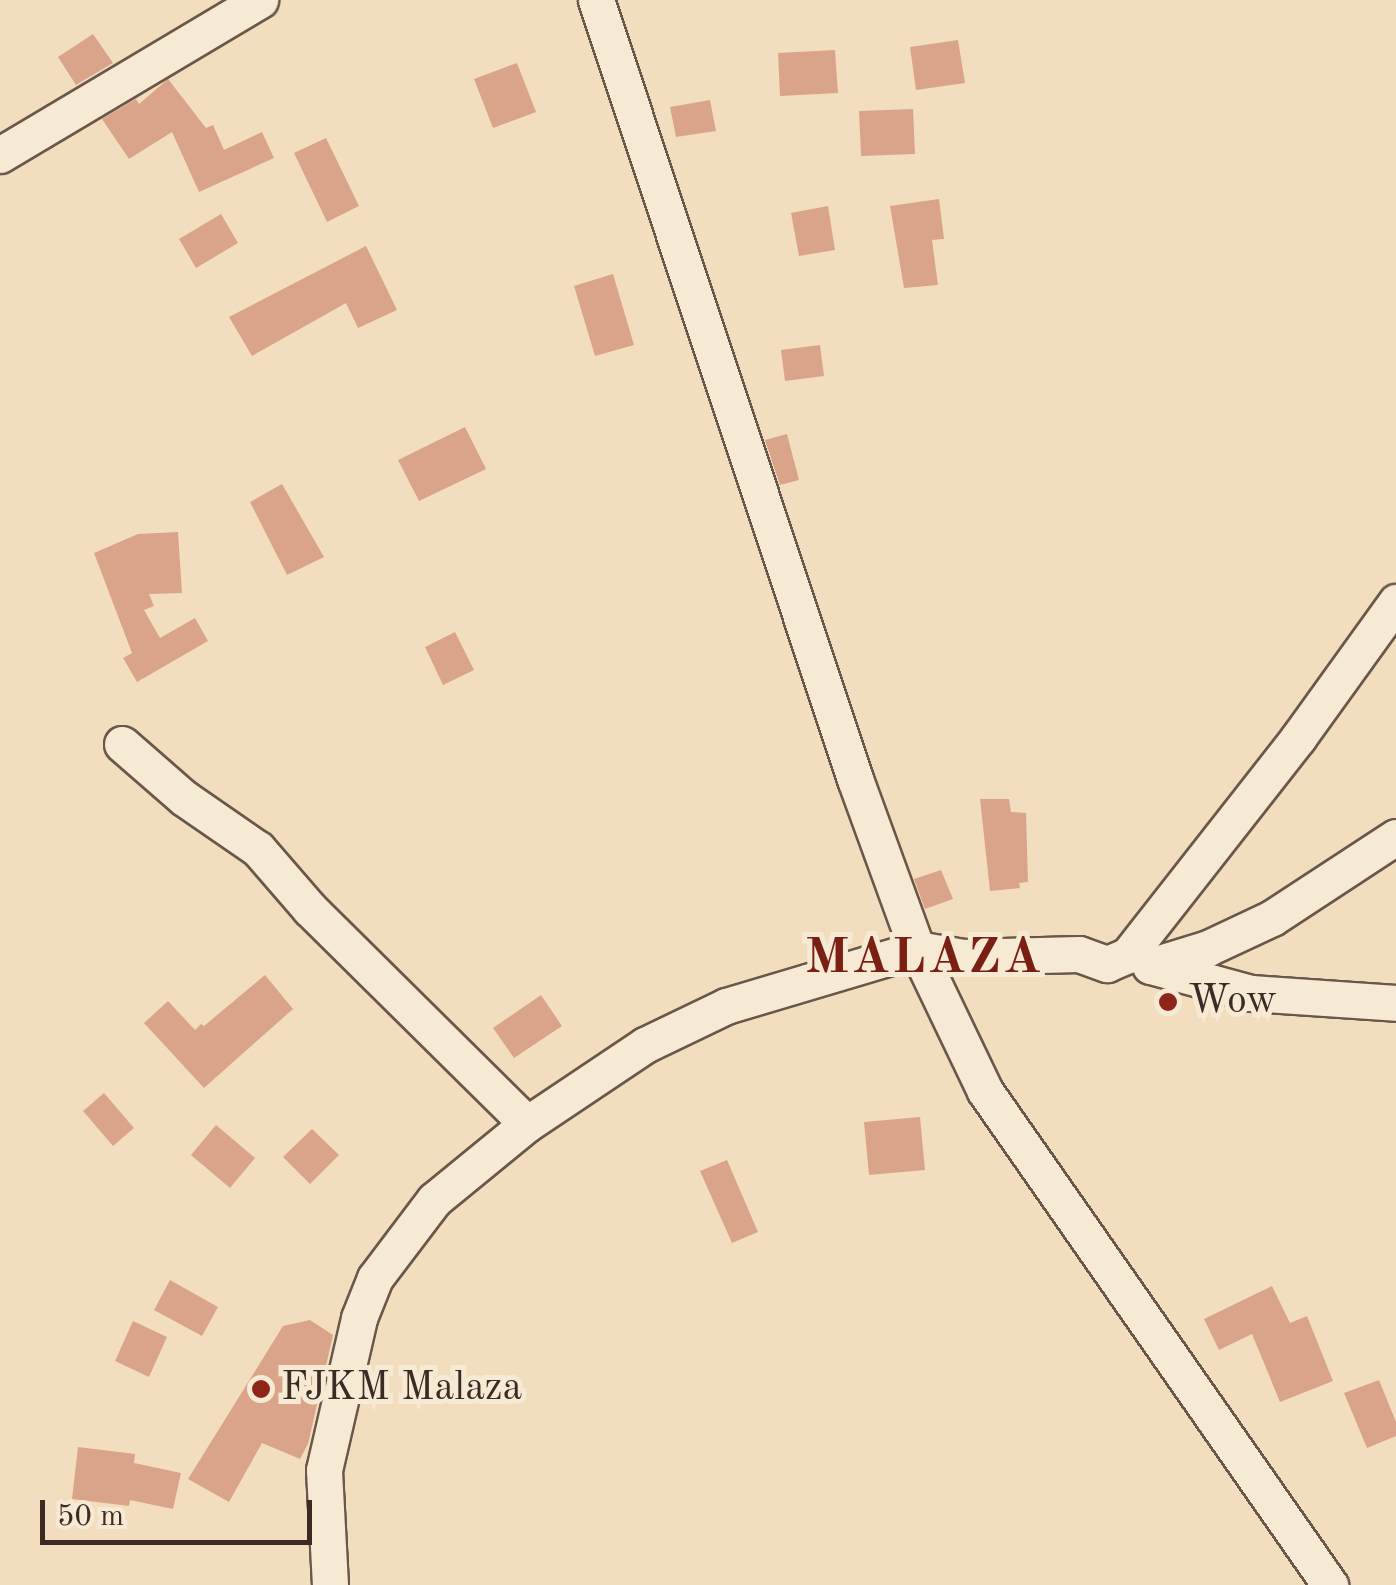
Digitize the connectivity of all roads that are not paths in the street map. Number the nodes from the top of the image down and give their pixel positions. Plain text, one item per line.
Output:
1 (260, 0) edge
2 (596, 0) edge
3 (0, 155) edge
4 (1396, 602) edge
5 (122, 744) dead end
6 (1396, 837) edge
7 (917, 949) junction
8 (1139, 961) junction
9 (1396, 1003) edge
10 (527, 1124) junction
11 (330, 1585) edge
12 (1330, 1585) edge

1 - 3 street
2 - 7 street
4 - 8 street
5 - 10 street
6 - 8 street
7 - 8 street
7 - 10 street
7 - 12 street
8 - 9 street
10 - 11 street

